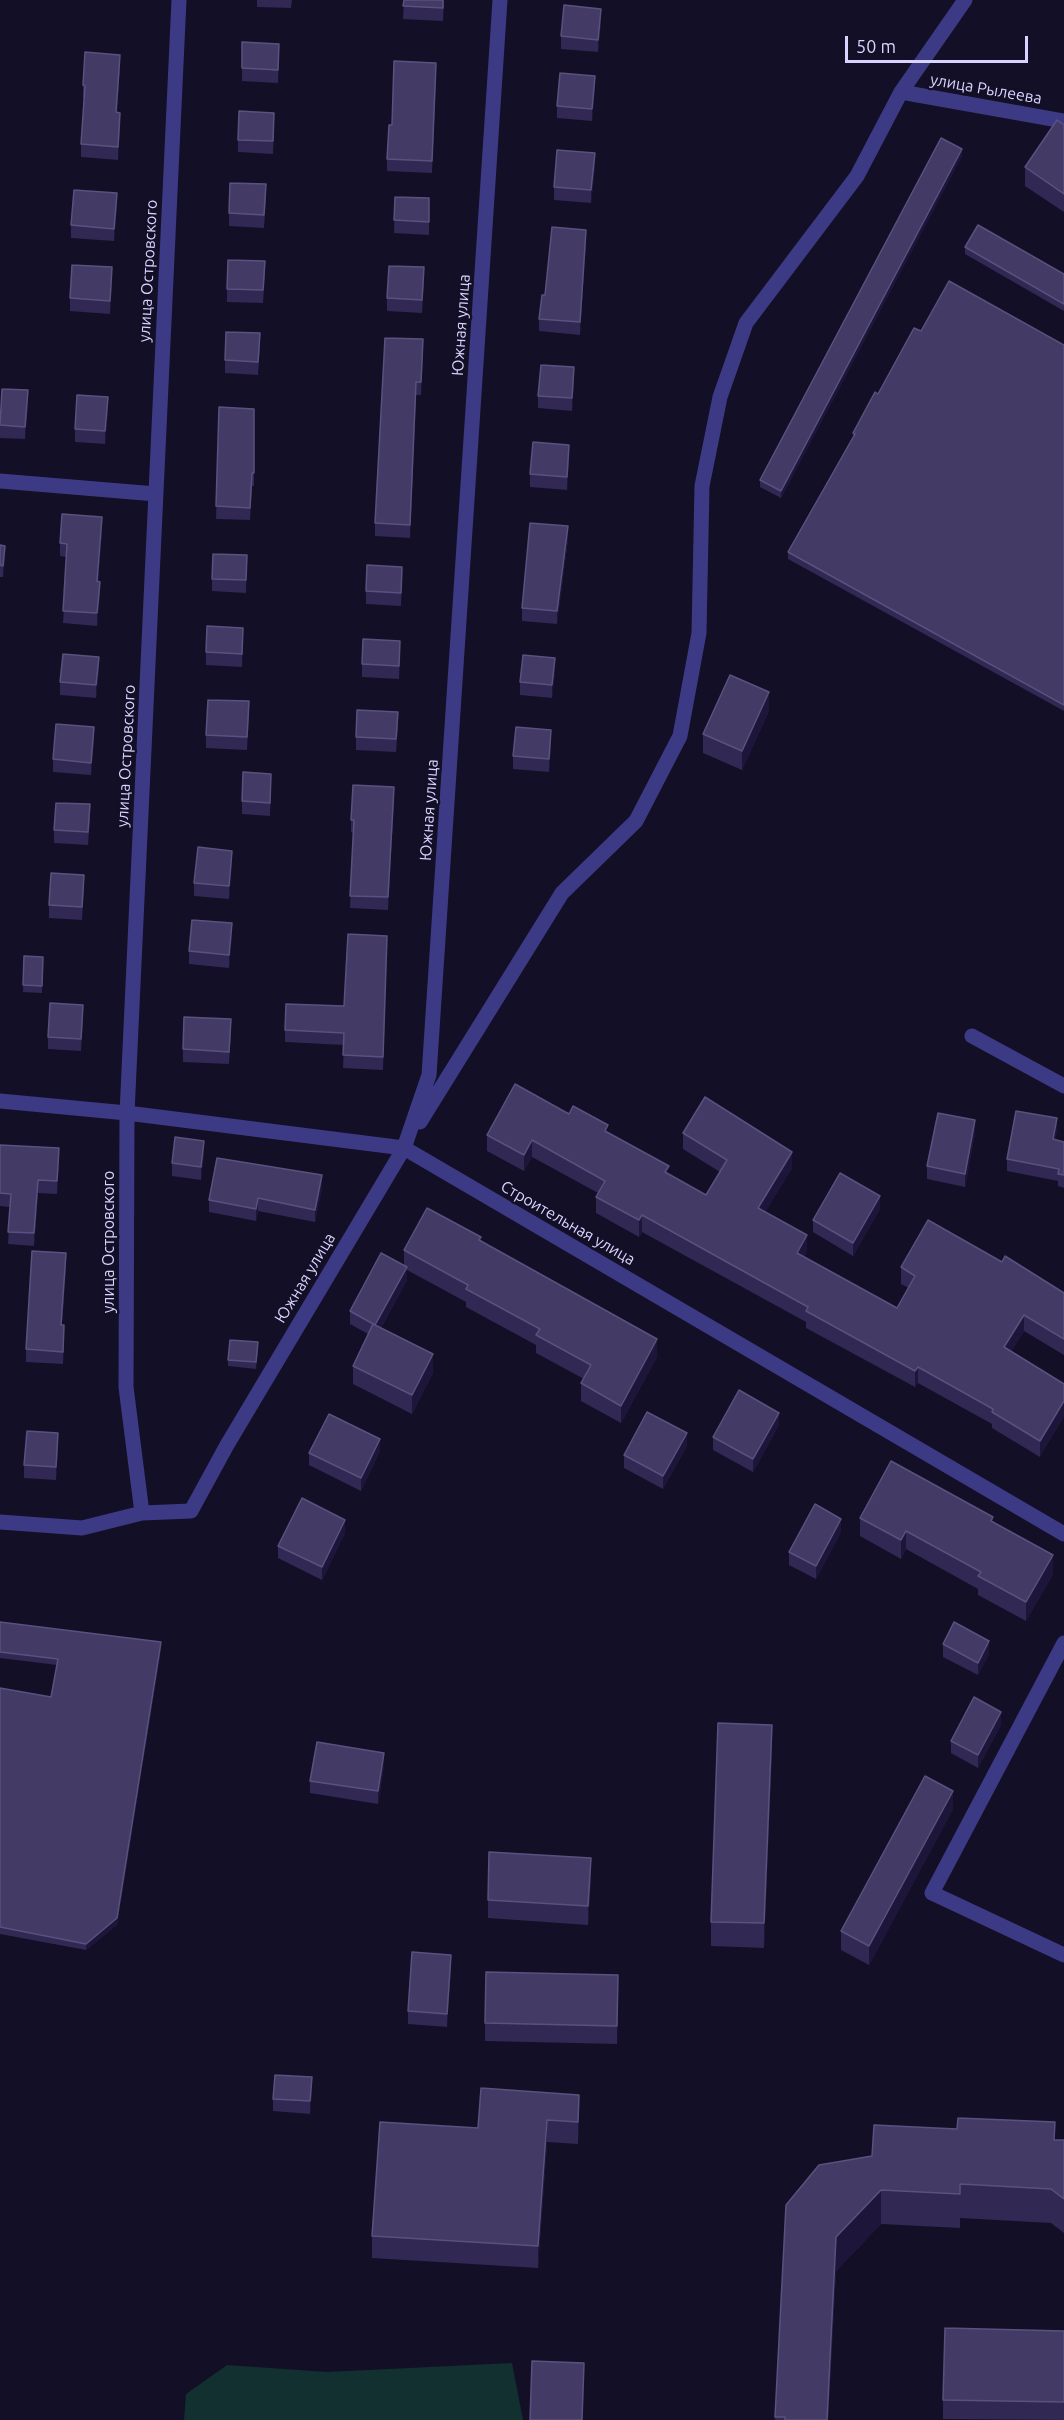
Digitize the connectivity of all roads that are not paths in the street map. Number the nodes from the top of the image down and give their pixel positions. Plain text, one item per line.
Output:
1 (179, 0) edge
2 (500, 0) edge
3 (965, 0) edge
4 (901, 92) junction
5 (1064, 121) edge
6 (0, 481) edge
7 (156, 494) junction
8 (972, 1036) dead end
9 (1064, 1086) edge
10 (0, 1101) edge
11 (127, 1113) junction
12 (404, 1148) junction
13 (141, 1513) junction
14 (0, 1522) edge
15 (1064, 1534) edge
16 (1064, 1643) edge
17 (1064, 1955) edge

1 - 7 street, улица Островского
2 - 12 street, Южная улица
3 - 4 street
4 - 5 street, улица Рылеева
4 - 12 street
6 - 7 street
7 - 11 street, улица Островского
8 - 9 street
10 - 11 street, Строительная улица
11 - 12 street, Строительная улица
11 - 13 street, улица Островского
12 - 13 street, Южная улица
12 - 15 street, Строительная улица
13 - 14 street
16 - 17 street

